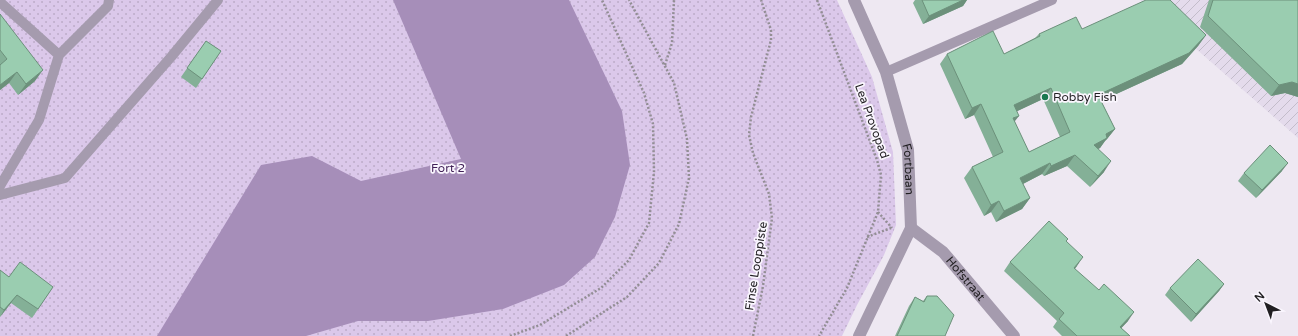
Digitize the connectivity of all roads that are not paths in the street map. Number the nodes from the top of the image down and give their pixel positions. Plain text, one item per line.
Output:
1 (109, 0) edge
2 (218, 0) edge
3 (854, 0) edge
4 (1052, 0) edge
5 (0, 2) edge
6 (59, 55) junction
7 (886, 72) junction
8 (0, 186) edge
9 (0, 195) edge
10 (911, 228) junction
11 (859, 336) edge
12 (1014, 336) edge

1 - 6 lane
2 - 9 lane
3 - 7 street, Fortbaan
4 - 7 lane
5 - 6 lane
6 - 8 lane
7 - 10 street, Fortbaan
10 - 11 street, Fortbaan
10 - 12 street, Hofstraat

